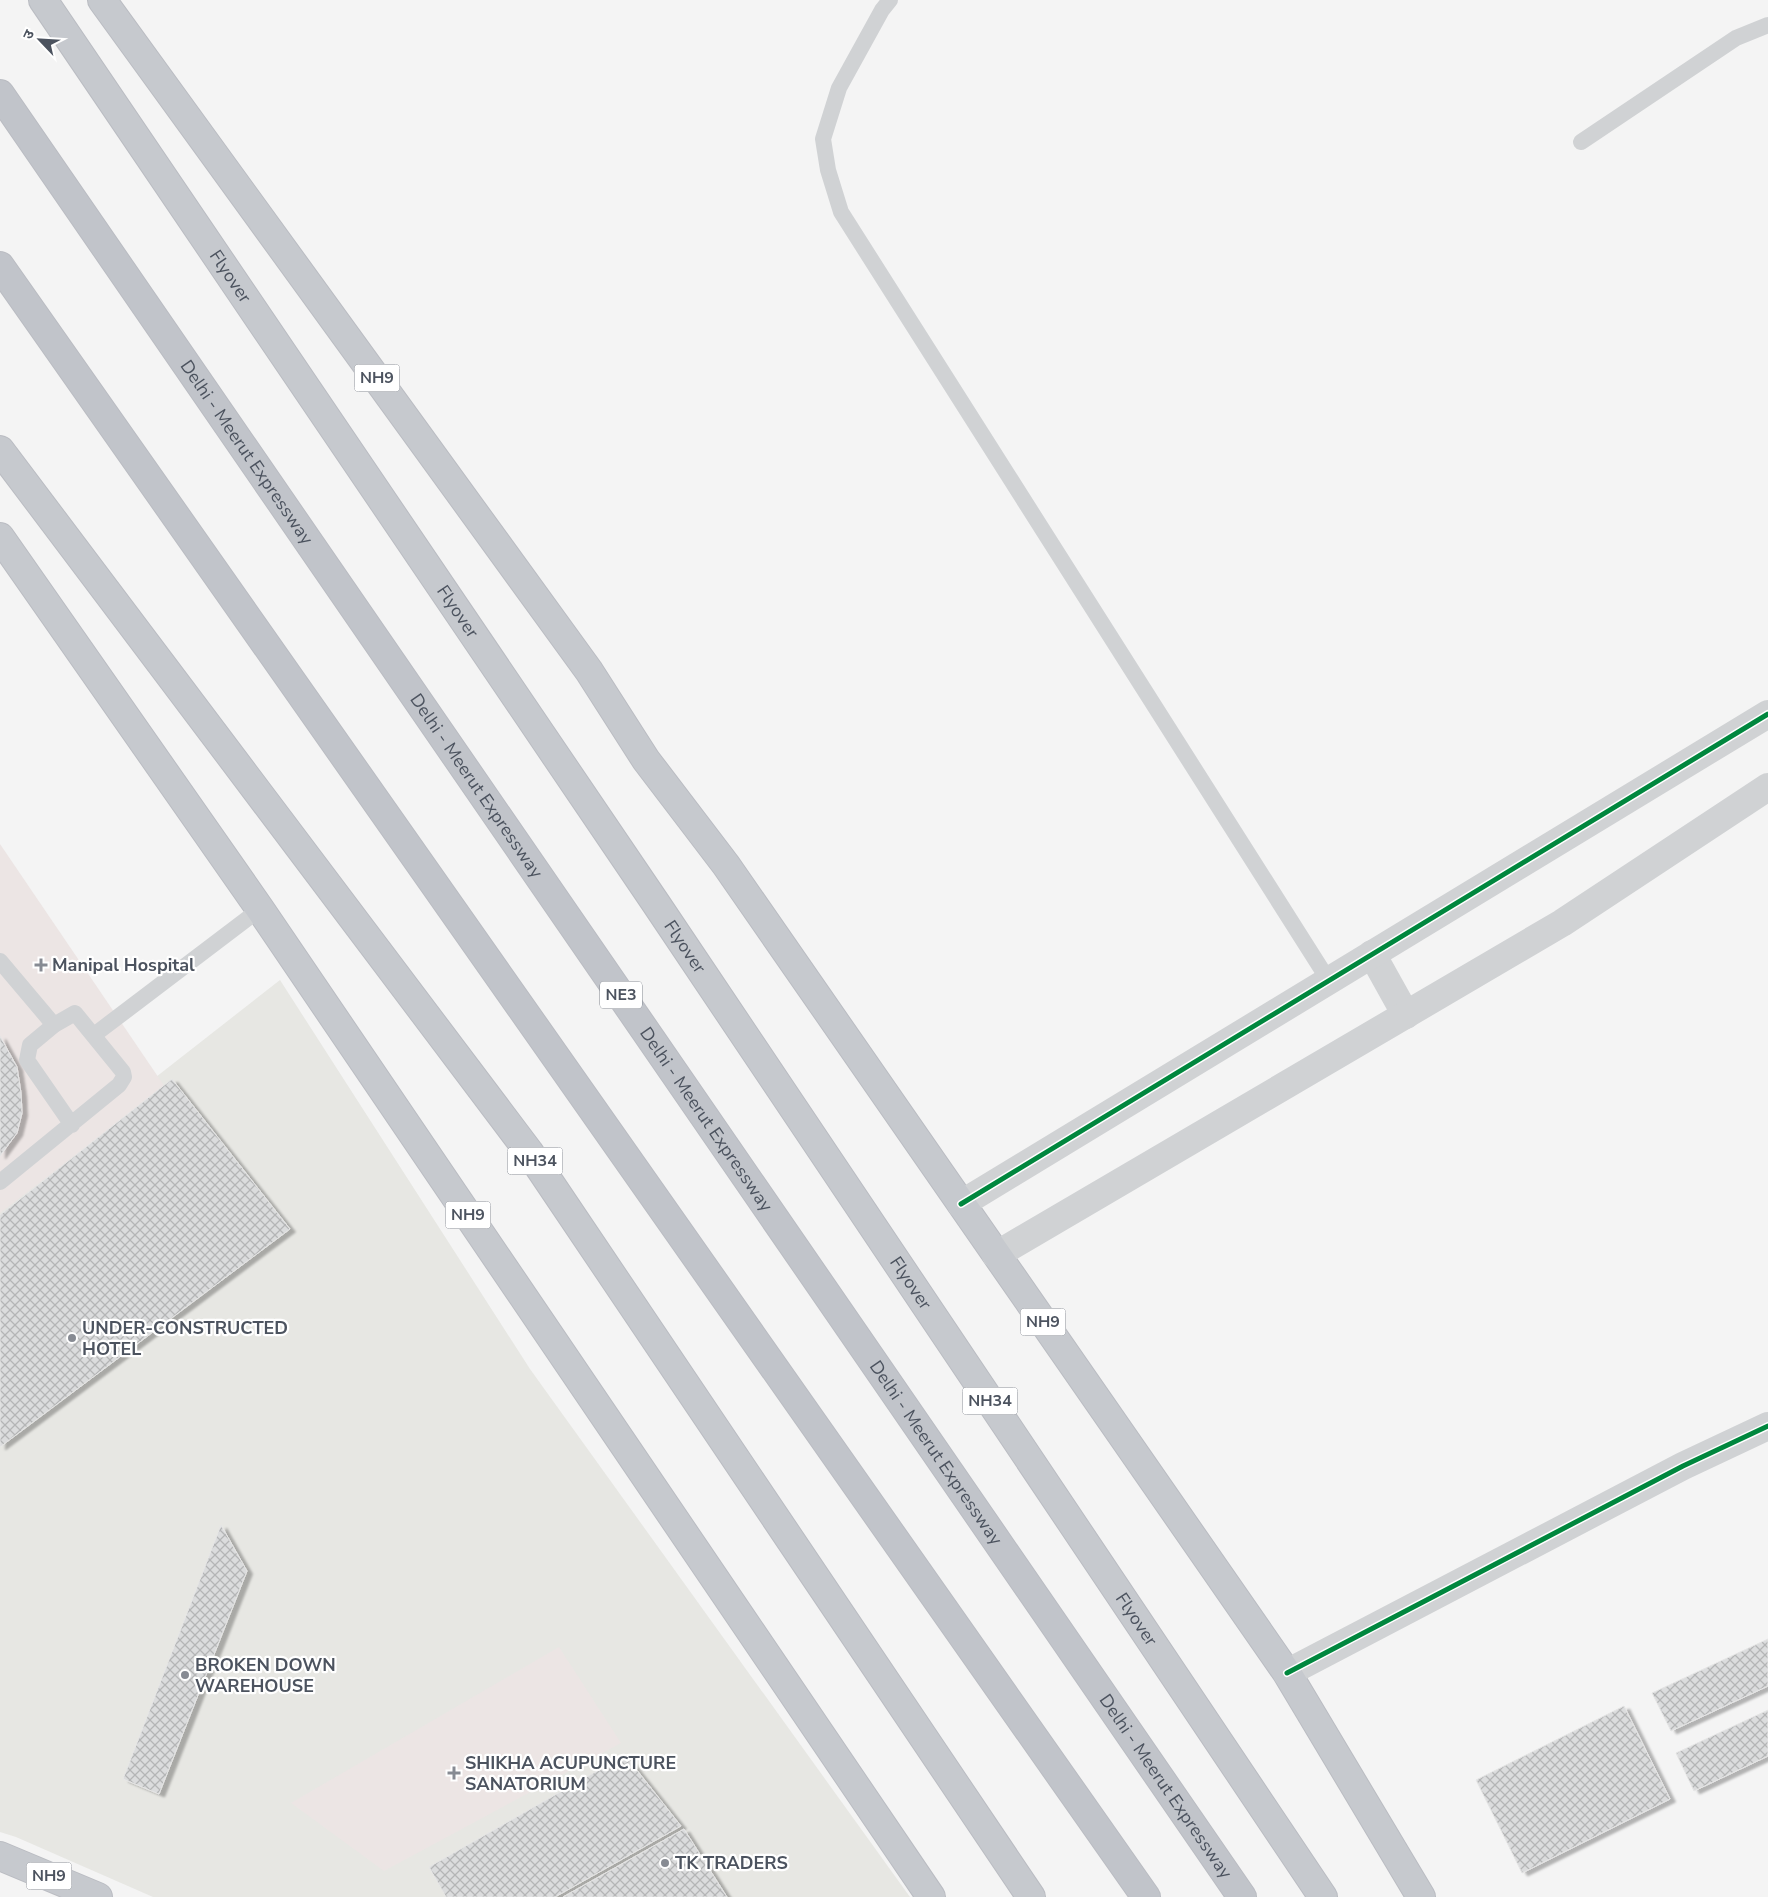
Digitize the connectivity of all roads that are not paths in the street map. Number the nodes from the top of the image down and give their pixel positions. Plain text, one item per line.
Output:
1 (43, 0) edge
2 (102, 0) edge
3 (890, 0) edge
4 (1768, 25) edge
5 (0, 94) edge
6 (1581, 142) dead end
7 (0, 266) edge
8 (1, 451) edge
9 (0, 537) edge
10 (1768, 714) edge
11 (1768, 787) edge
12 (260, 909) junction
13 (1372, 954) junction
14 (0, 961) edge
15 (1329, 981) junction
16 (1406, 1014) junction
17 (54, 1024) junction
18 (94, 1035) junction
19 (72, 1125) junction
20 (0, 1182) edge
21 (961, 1204) junction
22 (996, 1255) junction
23 (1768, 1426) edge
24 (1287, 1673) junction
25 (0, 1856) edge
26 (98, 1897) edge
27 (931, 1897) edge
28 (1031, 1897) edge
29 (1146, 1897) edge
30 (1242, 1897) edge
31 (1323, 1897) edge
32 (1421, 1897) edge

1 - 31 highway, Flyover / NH34
2 - 21 highway, NH9
3 - 15 lane
4 - 6 lane
5 - 30 highway, Delhi - Meerut Expressway / NE3
7 - 29 highway
8 - 28 highway, NH34
9 - 12 highway, NH9
10 - 13 street
11 - 16 street
12 - 18 lane
12 - 27 highway, NH9
13 - 15 street
13 - 16 street
14 - 17 lane
15 - 21 street
16 - 22 street
17 - 18 lane
17 - 19 lane
18 - 19 lane
19 - 20 lane
21 - 22 highway, NH9
22 - 24 highway, NH9
23 - 24 street
24 - 32 highway, NH9
25 - 26 highway, NH9

